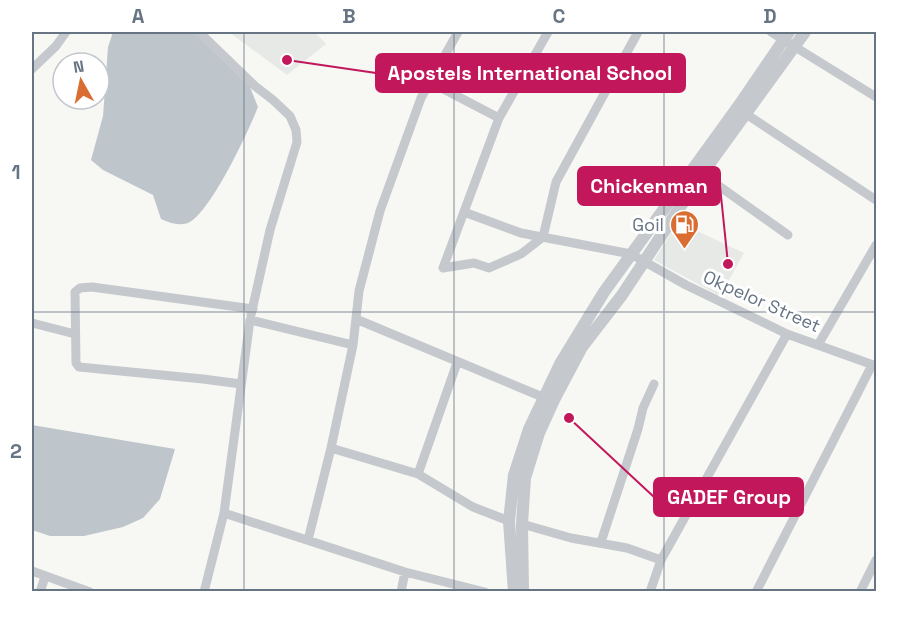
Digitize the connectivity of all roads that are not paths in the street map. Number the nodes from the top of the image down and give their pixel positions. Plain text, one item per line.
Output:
1 (66, 32) edge
2 (199, 32) edge
3 (458, 32) edge
4 (548, 32) edge
5 (638, 32) edge
6 (771, 32) edge
7 (805, 32) edge
8 (789, 38) edge
9 (32, 69) edge
10 (430, 82) junction
11 (876, 98) edge
12 (746, 114) junction
13 (499, 118) junction
14 (702, 174) junction
15 (876, 200) edge
16 (465, 212) junction
17 (788, 235) dead end
18 (543, 237) junction
19 (876, 245) edge
20 (631, 254) junction
21 (644, 261) junction
22 (253, 309) junction
23 (356, 319) junction
24 (250, 320) junction
25 (32, 323) edge
26 (75, 334) junction
27 (788, 334) junction
28 (353, 345) junction
29 (819, 345) junction
30 (457, 363) junction
31 (874, 365) edge
32 (241, 384) junction
33 (654, 384) dead end
34 (544, 398) junction
35 (331, 448) junction
36 (418, 474) junction
37 (224, 513) junction
38 (509, 521) junction
39 (522, 524) junction
40 (308, 540) junction
41 (601, 542) junction
42 (661, 560) junction
43 (876, 560) edge
44 (32, 571) edge
45 (405, 572) junction
46 (45, 577) junction
47 (40, 591) edge
48 (90, 591) edge
49 (204, 591) edge
50 (401, 591) edge
51 (485, 591) edge
52 (514, 591) edge
53 (523, 591) edge
54 (650, 591) edge
55 (756, 591) edge
56 (860, 591) edge

1 - 9 street
2 - 22 street
3 - 10 street
4 - 13 street
5 - 18 street
6 - 8 street
7 - 8 street
8 - 11 street
8 - 12 street
8 - 20 street
10 - 13 street
10 - 23 street
12 - 14 street
12 - 15 street
13 - 16 street
14 - 17 street
14 - 21 street
16 - 18 street, Okpelor Street
16 - 18 street
18 - 20 street, Okpelor Street
19 - 29 street
20 - 21 street, Okpelor Street
20 - 34 street
21 - 27 street, Okpelor Street
21 - 39 street
22 - 24 street
22 - 26 street
23 - 28 street
23 - 30 street
24 - 28 street
24 - 32 street
25 - 26 street
26 - 32 street
27 - 29 street, Okpelor Street
27 - 42 street
28 - 35 street
29 - 31 street, Okpelor Street
30 - 34 street
30 - 36 street
31 - 55 street
32 - 37 street
33 - 41 street
34 - 38 street
35 - 36 street
35 - 40 street
36 - 38 street
37 - 40 street
37 - 49 street
38 - 52 street
39 - 41 street
39 - 53 street
40 - 45 street
41 - 42 street
42 - 54 street
43 - 56 street
44 - 46 street
45 - 50 street
45 - 51 street
46 - 47 street
46 - 48 street

